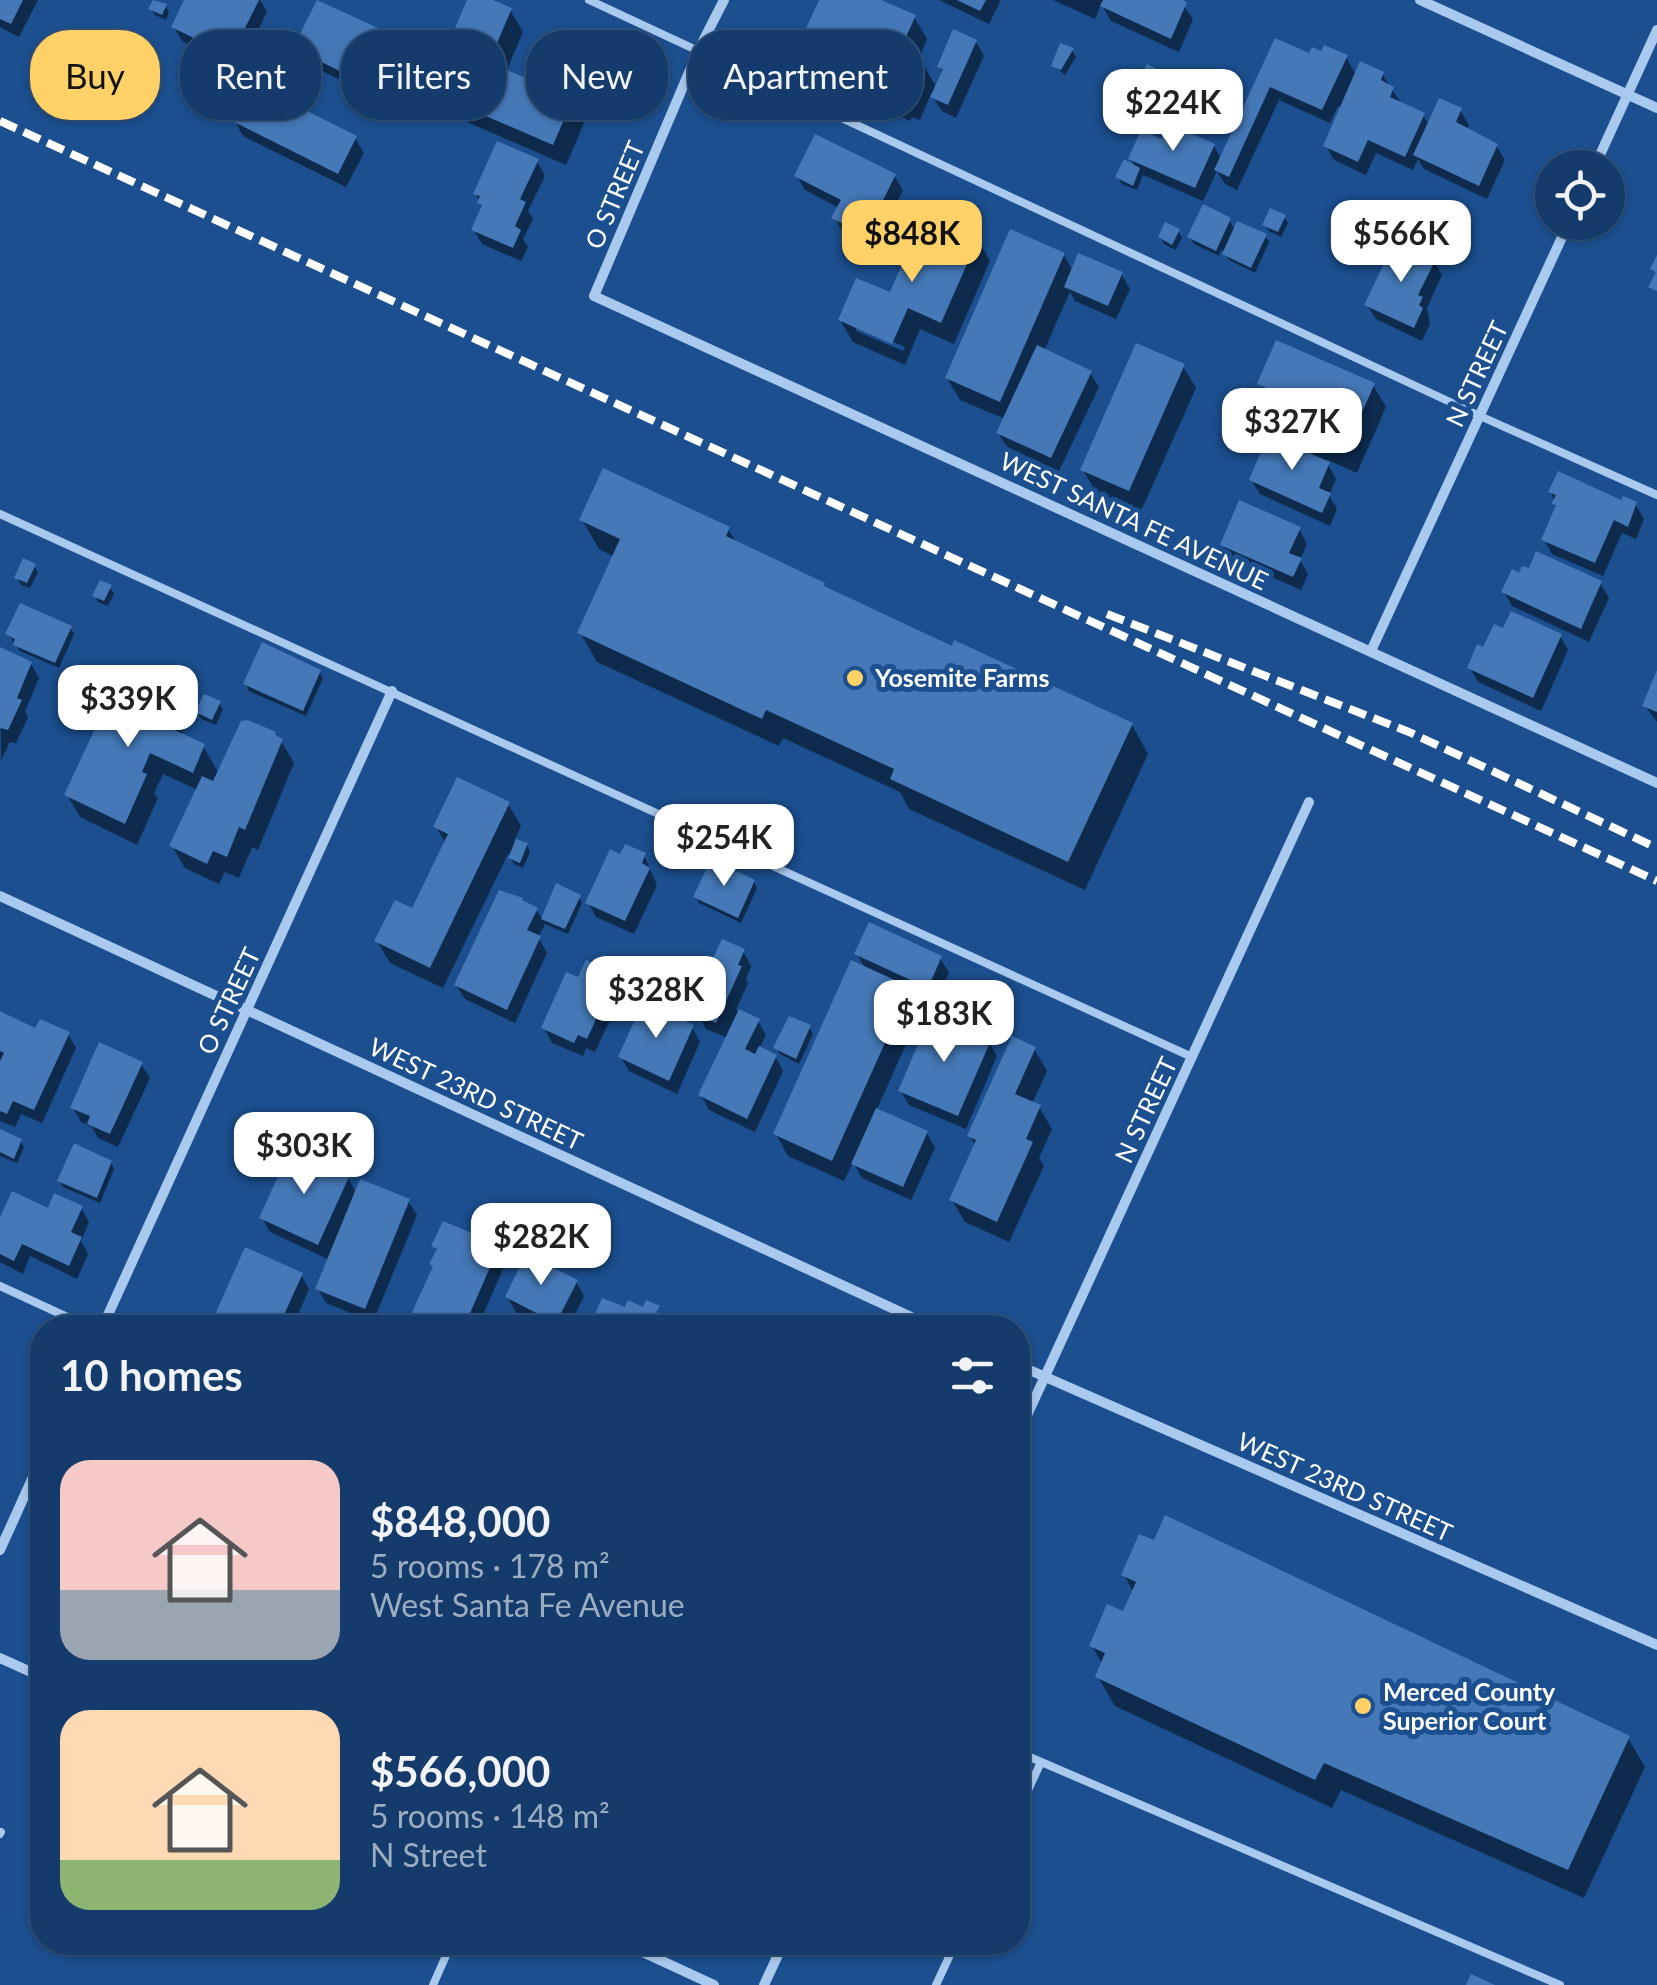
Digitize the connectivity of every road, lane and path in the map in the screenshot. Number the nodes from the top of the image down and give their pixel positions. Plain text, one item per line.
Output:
1 (590, 0) edge
2 (724, 0) edge
3 (1420, 0) edge
4 (709, 30) edge
5 (1657, 30) edge
6 (688, 44) edge
7 (688, 75) edge
8 (1628, 95) junction
9 (1657, 108) edge
10 (850, 120) edge
11 (1602, 150) edge
12 (1561, 240) edge
13 (594, 296) joint
14 (1480, 416) junction
15 (1657, 495) edge
16 (0, 514) edge
17 (1372, 651) junction
18 (392, 691) junction
19 (1657, 783) edge
20 (1309, 802) dead end
21 (0, 896) edge
22 (246, 1010) junction
23 (1192, 1057) junction
24 (0, 1286) edge
25 (62, 1315) edge
26 (108, 1315) edge
27 (908, 1315) edge
28 (1030, 1371) edge
29 (1044, 1378) junction
30 (1030, 1409) edge
31 (30, 1484) edge
32 (0, 1550) edge
33 (1657, 1646) edge
34 (0, 1658) edge
35 (30, 1672) edge
36 (1030, 1757) edge
37 (1041, 1762) junction
38 (1030, 1786) edge
39 (447, 1955) edge
40 (650, 1955) edge
41 (778, 1955) edge
42 (950, 1955) edge
43 (434, 1985) edge
44 (714, 1985) edge
45 (764, 1985) edge
46 (936, 1985) edge
47 (1559, 1985) edge

1 - 6 lane
2 - 4 street, O STREET
3 - 8 street
5 - 8 street
7 - 13 street, O STREET
8 - 9 street
8 - 11 street
10 - 14 lane
12 - 14 street, N STREET
13 - 17 street, WEST SANTA FE AVENUE
14 - 15 lane
14 - 17 street, N STREET
16 - 18 lane
17 - 19 street, WEST SANTA FE AVENUE
18 - 22 street, O STREET
18 - 23 lane
20 - 23 street, N STREET
21 - 22 street, WEST 23RD STREET
22 - 26 street, O STREET
22 - 27 street, WEST 23RD STREET
23 - 29 street, N STREET
24 - 25 lane
28 - 29 street, WEST 23RD STREET
29 - 30 street, N STREET
29 - 33 street, WEST 23RD STREET
31 - 32 street
34 - 35 street
36 - 37 lane
37 - 38 lane
37 - 47 lane
39 - 43 lane
40 - 44 street
41 - 45 street
42 - 46 lane

